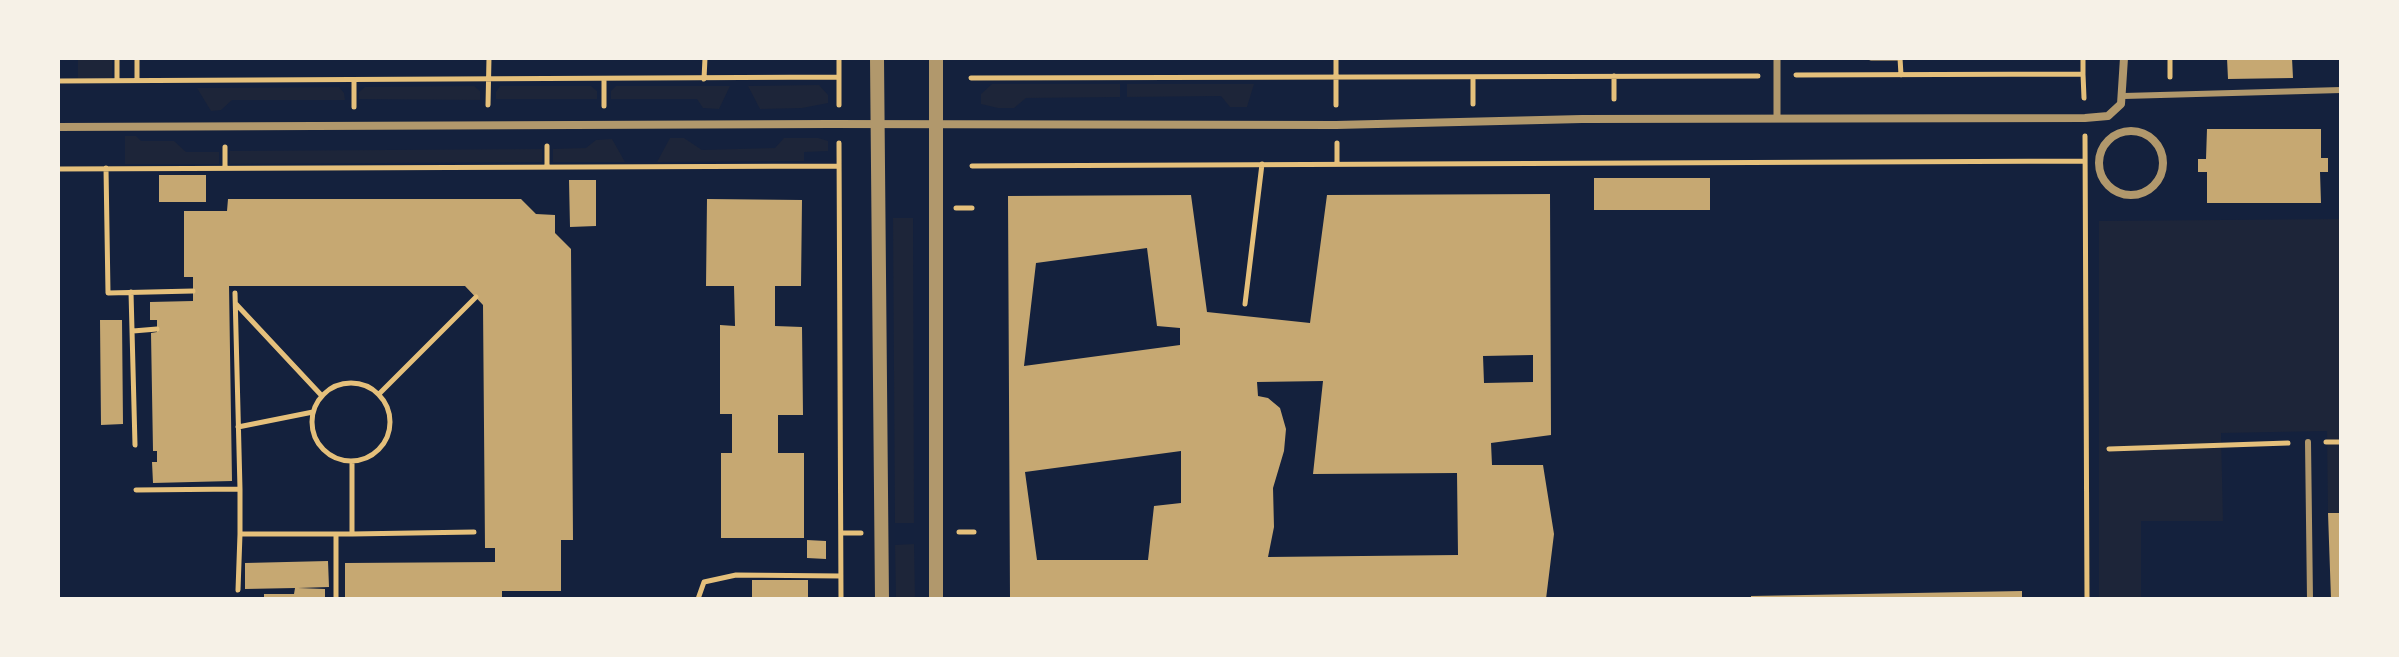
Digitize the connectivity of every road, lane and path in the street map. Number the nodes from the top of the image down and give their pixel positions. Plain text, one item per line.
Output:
1 (117, 58) edge
2 (137, 58) edge
3 (489, 58) edge
4 (705, 58) edge
5 (877, 58) edge
6 (936, 58) edge
7 (1777, 58) edge
8 (2083, 58) edge
9 (2124, 58) edge
10 (1871, 59) edge
11 (1777, 75) junction
12 (1871, 75) junction
13 (1901, 75) junction
14 (839, 77) dead end
15 (971, 78) dead end
16 (704, 79) junction
17 (117, 80) junction
18 (137, 80) junction
19 (489, 80) junction
20 (58, 81) edge
21 (2341, 90) edge
22 (2124, 96) junction
23 (2108, 116) junction
24 (1777, 117) junction
25 (2085, 118) junction
26 (878, 124) junction
27 (936, 124) junction
28 (487, 125) junction
29 (58, 127) edge
30 (2119, 132) junction
31 (2085, 161) junction
32 (1262, 164) junction
33 (972, 166) dead end
34 (106, 168) junction
35 (58, 169) edge
36 (193, 291) dead end
37 (131, 292) junction
38 (235, 293) dead end
39 (476, 297) dead end
40 (235, 303) junction
41 (1245, 304) dead end
42 (157, 329) dead end
43 (133, 331) junction
44 (379, 394) junction
45 (322, 396) junction
46 (313, 412) junction
47 (238, 427) junction
48 (2308, 442) junction
49 (2341, 442) edge
50 (135, 445) dead end
51 (2109, 449) dead end
52 (352, 461) junction
53 (240, 489) junction
54 (136, 490) dead end
55 (474, 532) dead end
56 (240, 534) junction
57 (336, 534) junction
58 (352, 534) junction
59 (840, 576) junction
60 (238, 590) dead end
61 (336, 599) edge
62 (698, 599) edge
63 (841, 599) edge
64 (882, 599) edge
65 (936, 599) edge
66 (2087, 599) edge
67 (2310, 599) edge

1 - 17 path
2 - 18 path
3 - 19 path
4 - 16 path
5 - 26 street
6 - 27 street
7 - 11 street
8 - 13 path
9 - 22 street
10 - 12 path
10 - 13 path
11 - 12 path
11 - 15 path
11 - 24 street
12 - 13 path
14 - 16 path
16 - 19 path
17 - 18 path
17 - 20 path
18 - 19 path
19 - 28 path
21 - 22 lane
22 - 23 street
23 - 25 street
23 - 30 street
24 - 25 street
24 - 27 street
25 - 31 path
26 - 27 street
26 - 28 street
26 - 64 street
27 - 65 street
28 - 29 street
30 - 30 street
31 - 32 path
31 - 66 path
32 - 33 path
32 - 41 path
34 - 35 path
34 - 37 path
34 - 59 path
36 - 37 path
37 - 43 path
38 - 40 path
39 - 44 path
40 - 45 path
40 - 47 path
42 - 43 path
43 - 50 path
44 - 45 path
44 - 52 path
45 - 46 path
46 - 47 path
46 - 52 path
47 - 53 path
48 - 49 path
48 - 51 path
48 - 67 lane
52 - 58 path
53 - 54 path
53 - 56 path
55 - 58 path
56 - 57 path
56 - 60 path
57 - 58 path
57 - 61 path
59 - 62 path
59 - 63 path

